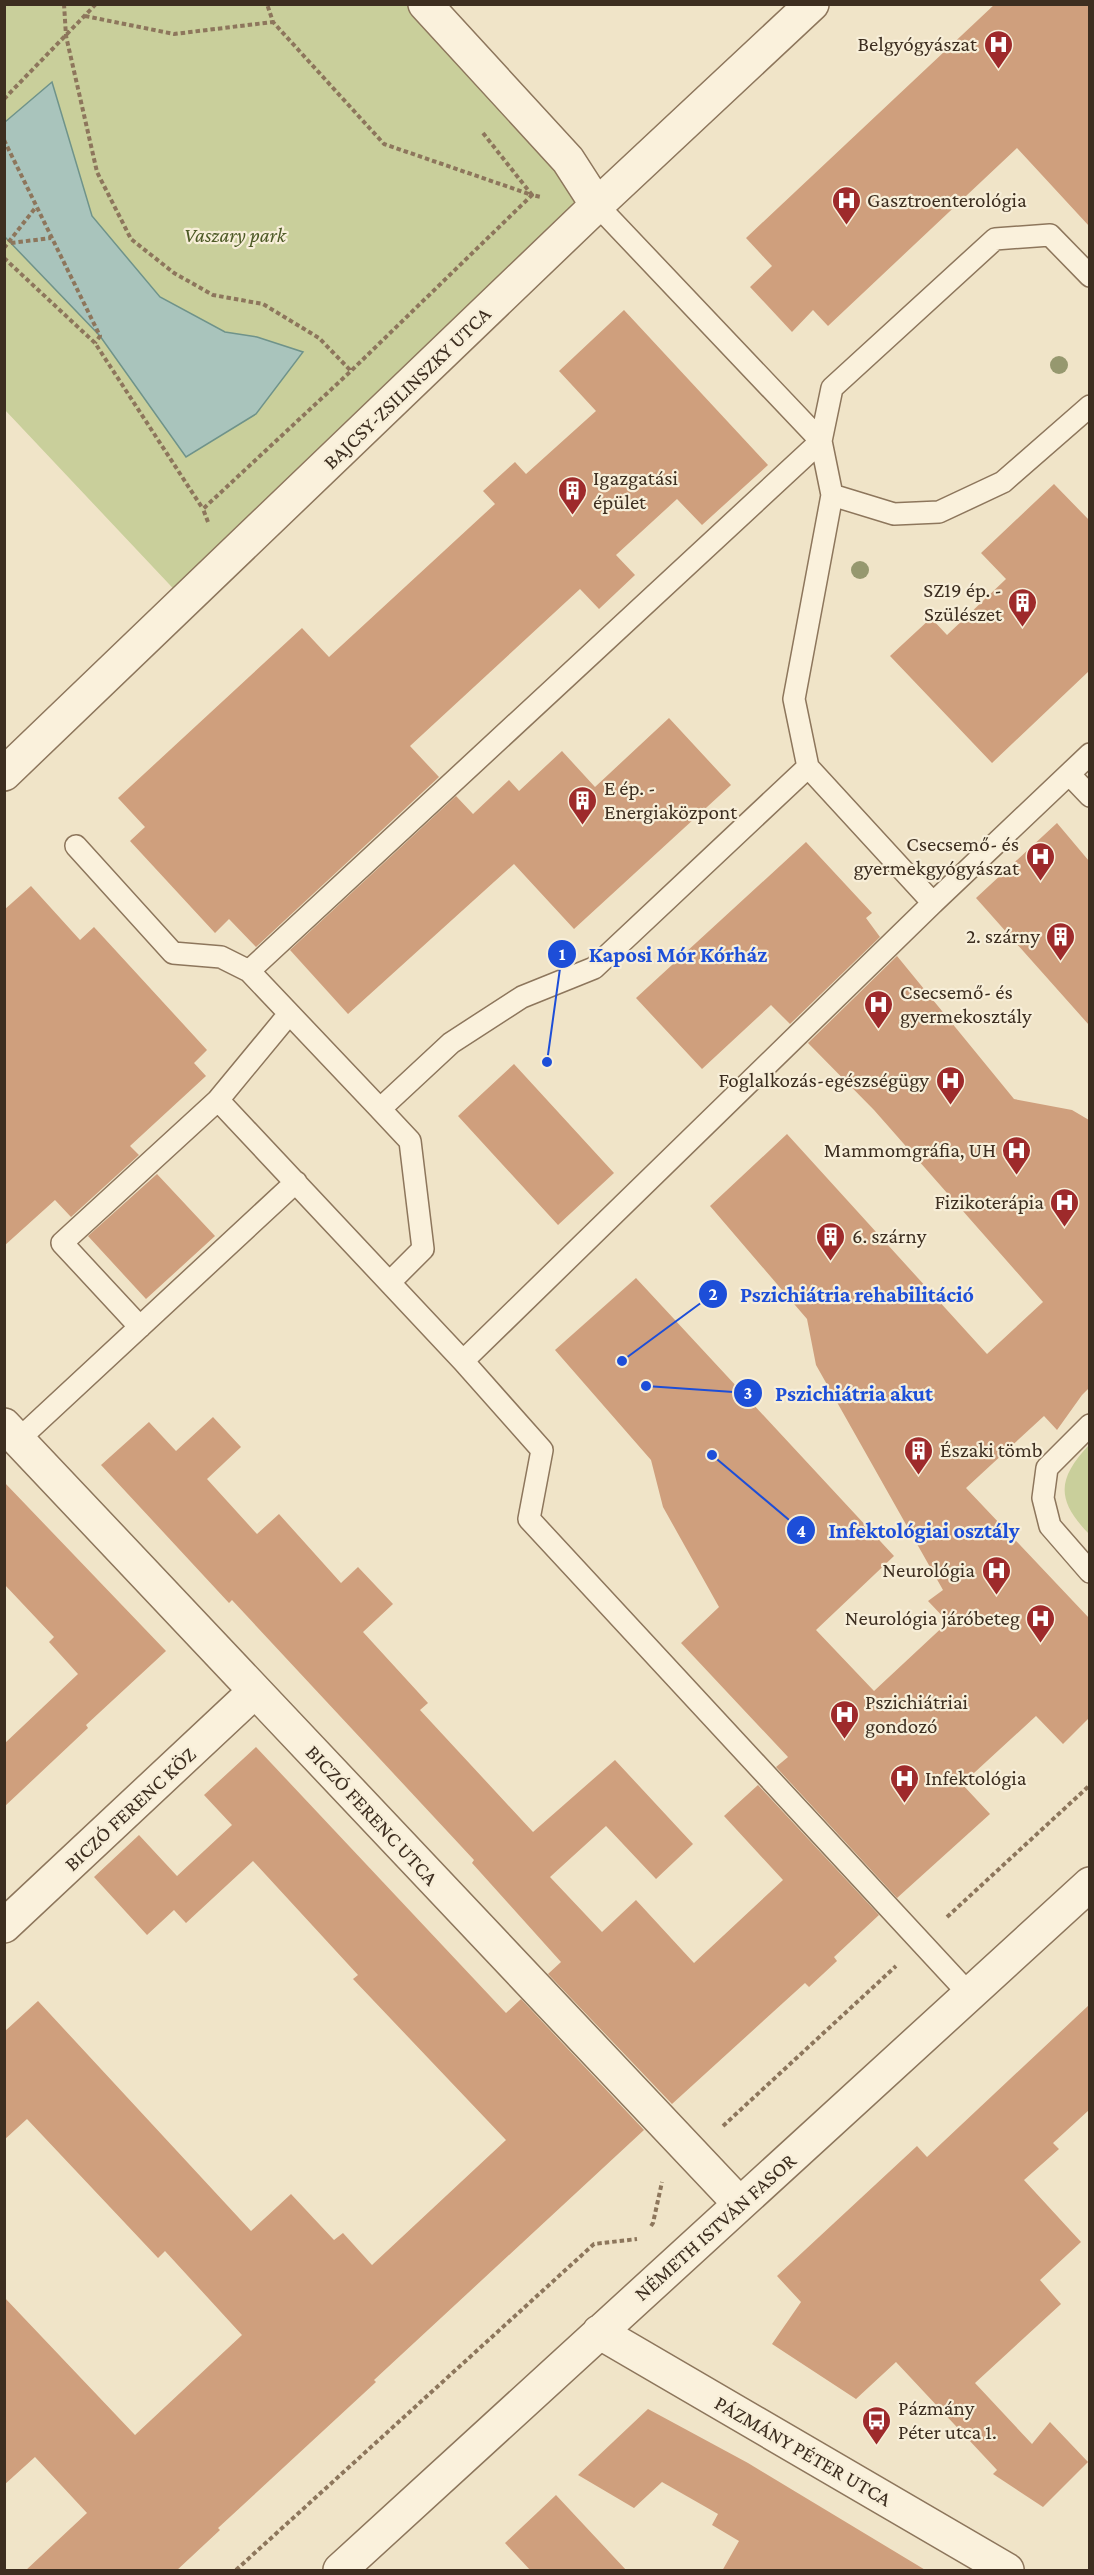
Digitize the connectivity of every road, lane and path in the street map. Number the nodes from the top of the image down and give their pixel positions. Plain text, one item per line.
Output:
1 (64, 4) edge
2 (96, 4) edge
3 (267, 4) edge
4 (425, 4) edge
5 (812, 4) edge
6 (85, 16) junction
7 (273, 22) junction
8 (66, 36) junction
9 (4, 99) edge
10 (4, 140) edge
11 (597, 205) junction
12 (37, 206) junction
13 (52, 238) junction
14 (10, 243) junction
15 (4, 248) edge
16 (4, 258) edge
17 (1089, 276) edge
18 (94, 343) junction
19 (351, 371) junction
20 (1089, 406) edge
21 (821, 441) junction
22 (832, 495) junction
23 (203, 509) junction
24 (224, 565) junction
25 (1089, 754) edge
26 (808, 767) junction
27 (4, 774) edge
28 (1069, 774) junction
29 (1089, 796) edge
30 (76, 846) dead end
31 (933, 903) junction
32 (249, 971) junction
33 (290, 1014) junction
34 (218, 1100) junction
35 (380, 1109) junction
36 (296, 1182) junction
37 (390, 1282) junction
38 (140, 1327) junction
39 (463, 1361) junction
40 (1089, 1425) edge
41 (11, 1433) edge
42 (1089, 1572) edge
43 (255, 1691) junction
44 (1089, 1785) edge
45 (1089, 1884) edge
46 (4, 1926) edge
47 (921, 1941) junction
48 (970, 1995) junction
49 (692, 2155) junction
50 (740, 2204) junction
51 (647, 2229) dead end
52 (641, 2235) dead end
53 (599, 2332) junction
54 (236, 2571) edge
55 (340, 2571) edge
56 (1007, 2571) edge

1 - 8 path
2 - 6 path
3 - 7 path
4 - 11 street
5 - 11 street, BAJCSY-ZSILINSZKY UTCA
6 - 7 path
6 - 8 path
7 - 19 path
8 - 9 path
8 - 19 path
10 - 12 path
11 - 21 lane
11 - 24 street, BAJCSY-ZSILINSZKY UTCA
12 - 13 path
12 - 14 path
13 - 14 path
13 - 18 path
14 - 15 path
16 - 18 path
17 - 21 lane
18 - 23 path
19 - 23 path
20 - 22 lane
21 - 22 lane
21 - 32 lane
22 - 26 lane
23 - 24 path
24 - 27 street, BAJCSY-ZSILINSZKY UTCA
25 - 28 lane
26 - 31 lane
26 - 35 lane
28 - 29 lane
28 - 31 lane
30 - 32 lane
31 - 39 lane
32 - 33 lane
33 - 34 lane
33 - 35 lane
34 - 36 lane
34 - 38 lane
35 - 37 lane
36 - 37 lane
36 - 38 lane
37 - 39 lane
38 - 41 lane
39 - 47 lane
40 - 42 lane
41 - 43 street, BICZÓ FERENC UTCA
43 - 46 street, BICZÓ FERENC KÖZ
43 - 49 street, BICZÓ FERENC UTCA
44 - 47 path
45 - 48 street, NÉMETH ISTVÁN FASOR
47 - 48 lane
47 - 49 path
48 - 50 street, NÉMETH ISTVÁN FASOR
49 - 50 street, BICZÓ FERENC UTCA
49 - 51 path
50 - 53 street, NÉMETH ISTVÁN FASOR
52 - 54 path
53 - 55 street, NÉMETH ISTVÁN FASOR
53 - 56 street, PÁZMÁNY PÉTER UTCA

